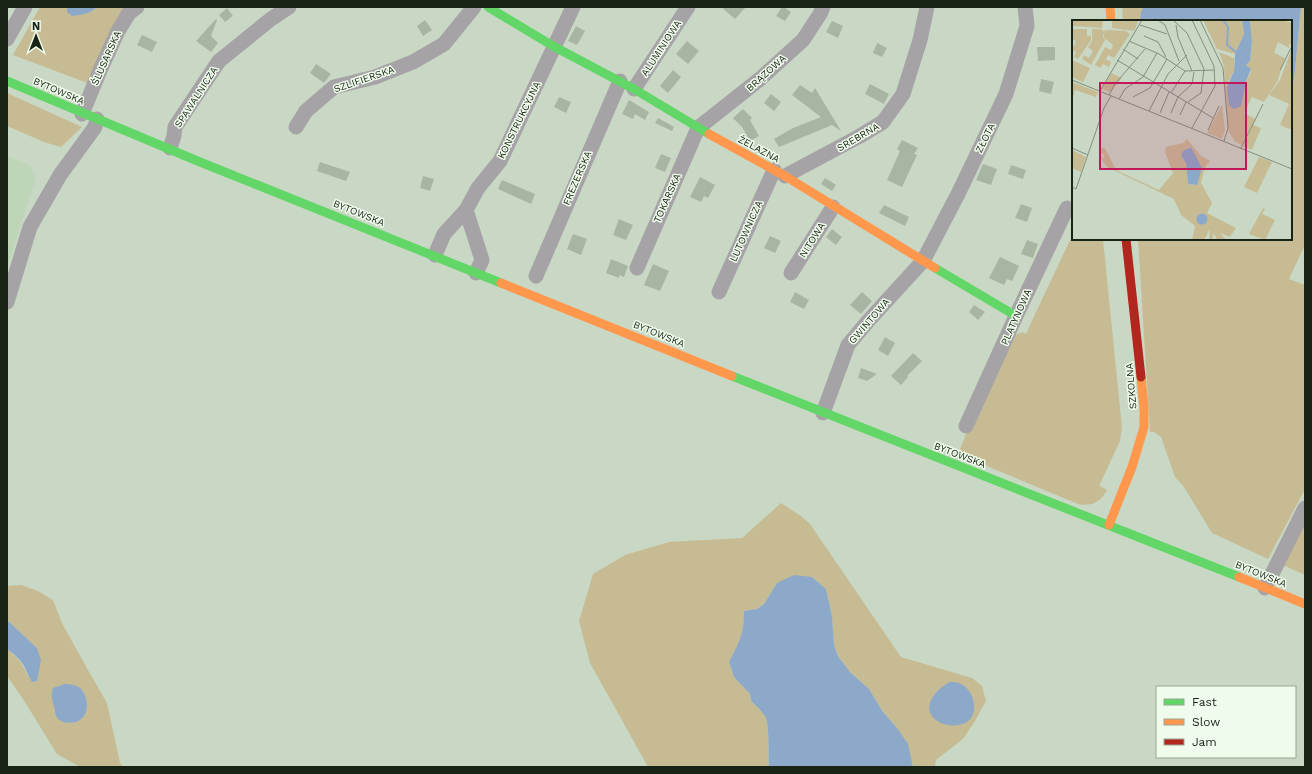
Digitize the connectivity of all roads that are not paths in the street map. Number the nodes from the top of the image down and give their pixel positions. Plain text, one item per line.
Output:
1 (25, 7) edge
2 (137, 7) edge
3 (289, 7) edge
4 (474, 7) edge
5 (488, 7) edge
6 (572, 7) edge
7 (688, 7) edge
8 (823, 7) edge
9 (927, 7) edge
10 (1025, 7) edge
11 (1110, 7) edge
12 (1111, 20) edge
13 (7, 39) edge
14 (553, 46) junction
15 (7, 81) edge
16 (620, 81) junction
17 (634, 89) junction
18 (82, 114) junction
19 (98, 119) junction
20 (296, 127) dead end
21 (698, 128) junction
22 (170, 148) junction
23 (780, 173) junction
24 (833, 207) junction
25 (1067, 208) dead end
26 (466, 210) junction
27 (1126, 240) edge
28 (435, 255) junction
29 (923, 261) junction
30 (637, 268) dead end
31 (476, 273) junction
32 (792, 273) dead end
33 (536, 276) dead end
34 (719, 292) dead end
35 (7, 302) edge
36 (1016, 316) junction
37 (823, 413) junction
38 (966, 426) dead end
39 (1305, 508) edge
40 (1109, 525) junction
41 (1265, 588) junction
42 (1305, 604) edge

1 - 13 street
2 - 18 street, ŚLUSARSKA
3 - 22 street, SPAWALNICZA
4 - 20 street, SZLIFIERSKA
5 - 14 main road, ŻELAZNA
6 - 14 street, KONSTRUKCYJNA
7 - 17 street, ALUMINIOWA
8 - 21 street, BRĄZOWA
9 - 23 street, SREBRNA
10 - 29 street, ZŁOTA
11 - 12 main road
14 - 16 main road, ŻELAZNA
14 - 26 street, KONSTRUKCYJNA
15 - 18 main road, BYTOWSKA
16 - 17 main road, ŻELAZNA
16 - 33 street, FREZERSKA
17 - 21 main road, ŻELAZNA
18 - 19 main road, BYTOWSKA
19 - 22 main road, BYTOWSKA
19 - 35 street
21 - 23 main road, ŻELAZNA
21 - 30 street, TOKARSKA
22 - 28 main road, BYTOWSKA
23 - 24 main road, ŻELAZNA
23 - 34 street, LUTOWNICZA
24 - 29 main road, ŻELAZNA
24 - 32 street, NITOWA
25 - 36 street, PLATYNOWA
26 - 28 street, KONSTRUKCYJNA
26 - 31 street
27 - 40 main road, SZKOLNA
28 - 31 main road, BYTOWSKA
29 - 36 main road, ŻELAZNA
29 - 37 street, GWINTOWA
31 - 37 main road, BYTOWSKA
36 - 38 street, PLATYNOWA
37 - 40 main road, BYTOWSKA
39 - 41 street
40 - 41 main road, BYTOWSKA
41 - 42 main road, BYTOWSKA

